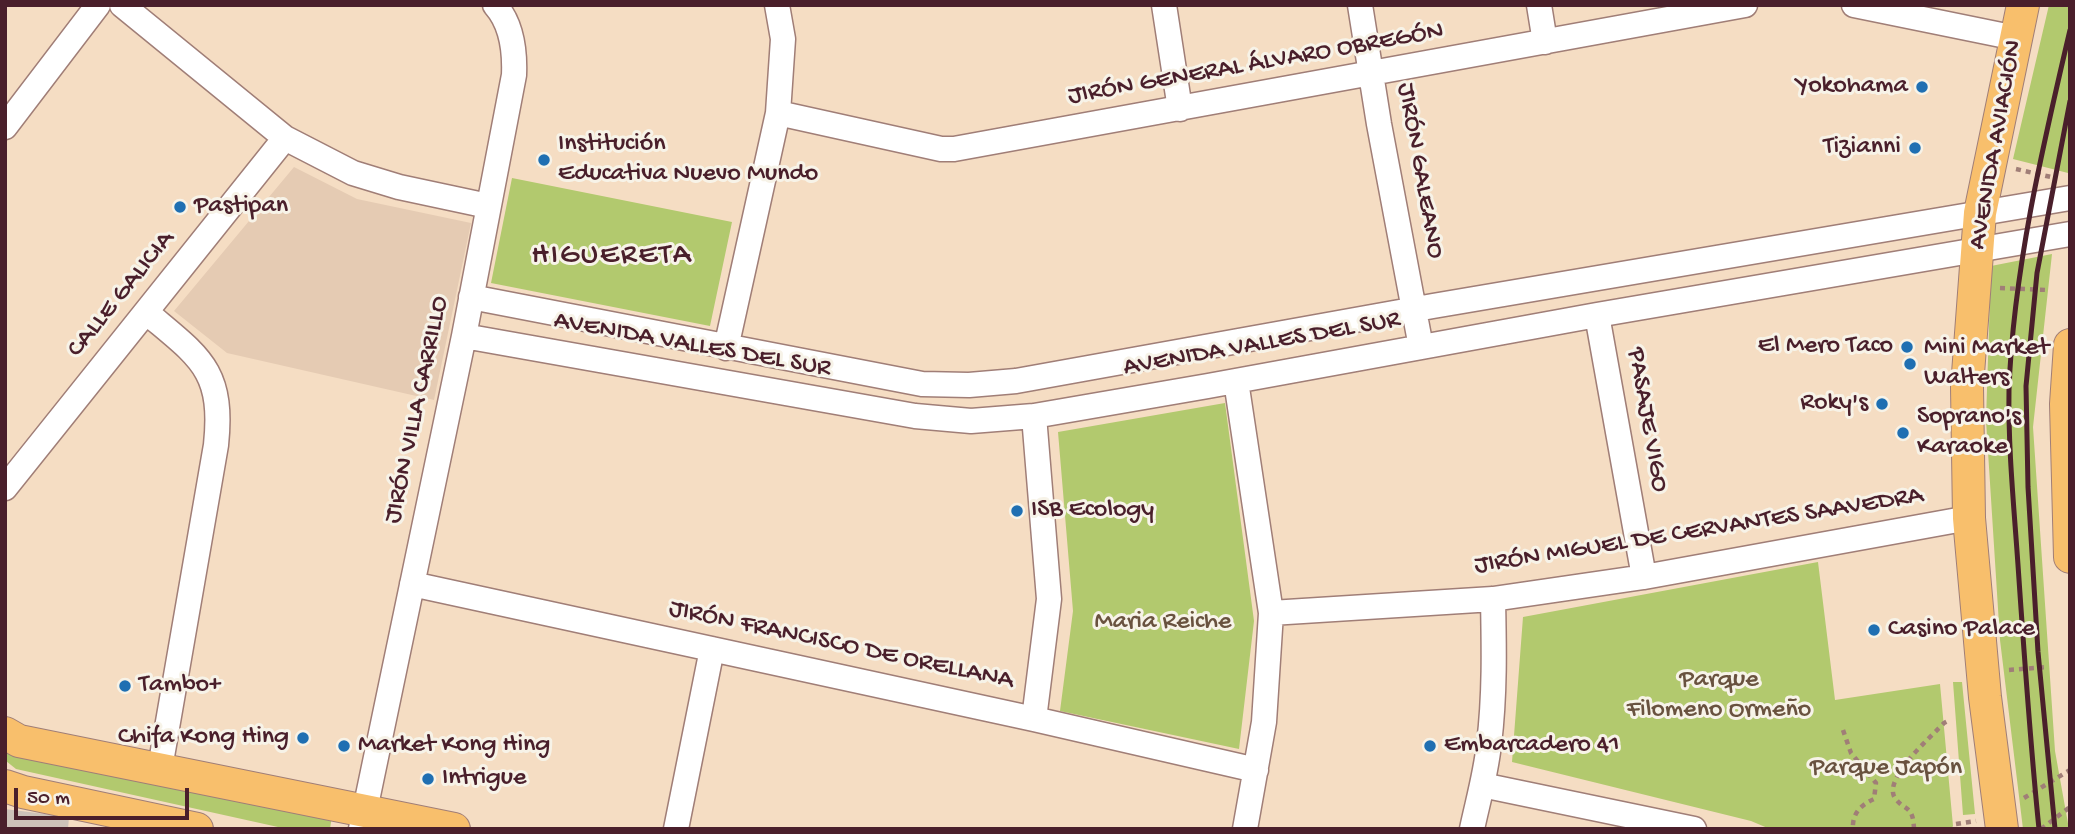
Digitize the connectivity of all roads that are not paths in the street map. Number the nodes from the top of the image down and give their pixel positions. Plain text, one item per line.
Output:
1 (98, 5) edge
2 (122, 5) edge
3 (495, 5) edge
4 (777, 5) edge
5 (1164, 5) edge
6 (1360, 5) edge
7 (1539, 5) edge
8 (1745, 5) edge
9 (1854, 5) edge
10 (2023, 5) edge
11 (2016, 38) junction
12 (1545, 42) junction
13 (1371, 74) junction
14 (1181, 109) junction
15 (778, 113) junction
16 (5, 127) edge
17 (285, 138) junction
18 (2070, 198) edge
19 (488, 206) junction
20 (1980, 214) junction
21 (2070, 234) edge
22 (1976, 251) junction
23 (471, 297) junction
24 (1413, 309) junction
25 (146, 312) junction
26 (1597, 314) junction
27 (464, 336) junction
28 (2070, 345) edge
29 (1420, 347) junction
30 (726, 348) junction
31 (1236, 381) junction
32 (1034, 416) junction
33 (5, 488) edge
34 (1969, 518) junction
35 (2070, 557) edge
36 (1644, 577) junction
37 (412, 584) junction
38 (1493, 599) junction
39 (1271, 613) junction
40 (712, 649) junction
41 (1034, 719) junction
42 (5, 733) edge
43 (160, 768) junction
44 (1256, 770) junction
45 (1482, 785) junction
46 (5, 786) edge
47 (363, 819) edge
48 (1999, 826) edge
49 (197, 829) edge
50 (454, 829) edge
51 (676, 829) edge
52 (1245, 829) edge
53 (1472, 829) edge
54 (1694, 829) edge

1 - 16 street
2 - 17 street
3 - 19 street, JIRÓN VILLA CARRILLO
4 - 15 street
5 - 14 street
6 - 13 street, JIRÓN GALEANO
7 - 12 street
8 - 12 street, JIRÓN GENERAL ÁLVARO OBREGÓN
9 - 11 street
10 - 11 main road, AVENIDA AVIACIÓN
11 - 20 main road, AVENIDA AVIACIÓN
12 - 13 street, JIRÓN GENERAL ÁLVARO OBREGÓN
13 - 14 street, JIRÓN GENERAL ÁLVARO OBREGÓN
13 - 24 street, JIRÓN GALEANO
14 - 15 street, JIRÓN GENERAL ÁLVARO OBREGÓN
15 - 30 street
17 - 19 street
17 - 25 street, CALLE GALICIA
18 - 20 street, AVENIDA VALLES DEL SUR
19 - 23 street, JIRÓN VILLA CARRILLO
20 - 22 main road, AVENIDA AVIACIÓN
20 - 24 street, AVENIDA VALLES DEL SUR
21 - 22 street, AVENIDA VALLES DEL SUR
22 - 26 street, AVENIDA VALLES DEL SUR
22 - 34 main road, AVENIDA AVIACIÓN
23 - 27 street, JIRÓN VILLA CARRILLO
23 - 30 street, AVENIDA VALLES DEL SUR
24 - 29 street, JIRÓN GALEANO
24 - 30 street, AVENIDA VALLES DEL SUR
25 - 33 street, CALLE GALICIA
25 - 43 street
26 - 29 street, AVENIDA VALLES DEL SUR
26 - 36 street, PASAJE VIGO
27 - 32 street, AVENIDA VALLES DEL SUR
27 - 37 street, JIRÓN VILLA CARRILLO
28 - 35 main road
29 - 31 street, AVENIDA VALLES DEL SUR
31 - 32 street, AVENIDA VALLES DEL SUR
31 - 39 street
32 - 41 street
34 - 36 street, JIRÓN MIGUEL DE CERVANTES SAAVEDRA
34 - 48 main road, AVENIDA AVIACIÓN
36 - 38 street, JIRÓN MIGUEL DE CERVANTES SAAVEDRA
37 - 40 street, JIRÓN FRANCISCO DE ORELLANA
37 - 47 street, JIRÓN VILLA CARRILLO
38 - 39 street, JIRÓN MIGUEL DE CERVANTES SAAVEDRA
38 - 45 street
39 - 44 street
40 - 41 street, JIRÓN FRANCISCO DE ORELLANA
40 - 51 street
41 - 44 street, JIRÓN FRANCISCO DE ORELLANA
42 - 43 main road
43 - 47 main road
44 - 52 street
45 - 53 street
45 - 54 street
46 - 49 main road
47 - 50 main road

